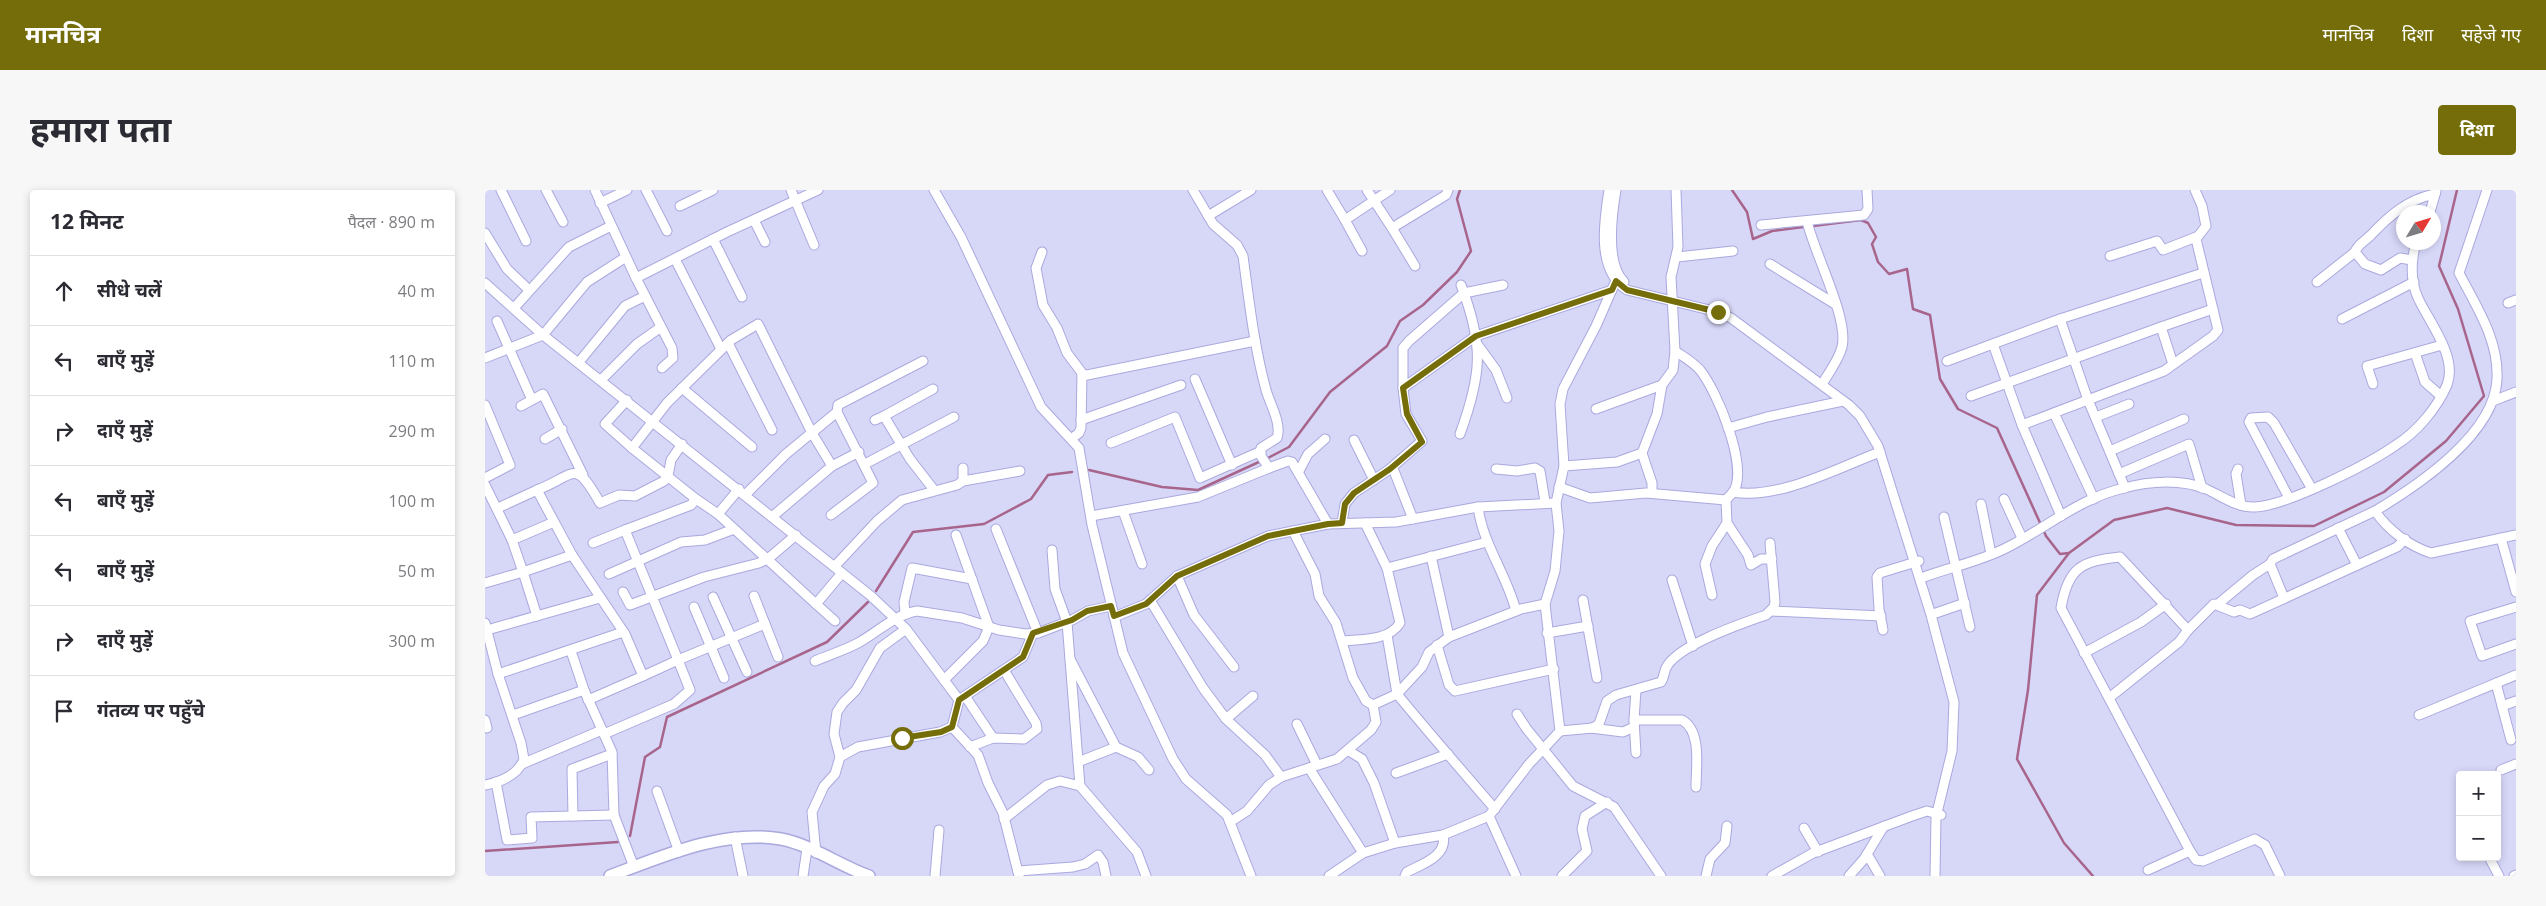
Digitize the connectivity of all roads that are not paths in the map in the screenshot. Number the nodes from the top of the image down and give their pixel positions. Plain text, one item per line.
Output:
1 (501, 190) edge
2 (546, 190) edge
3 (595, 190) edge
4 (627, 190) edge
5 (646, 190) edge
6 (713, 190) edge
7 (791, 190) edge
8 (817, 190) edge
9 (934, 190) edge
10 (1193, 190) edge
11 (1251, 190) edge
12 (1327, 190) edge
13 (1367, 190) edge
14 (1390, 190) edge
15 (1447, 190) edge
16 (1609, 190) edge
17 (1616, 190) edge
18 (1676, 190) edge
19 (1867, 190) edge
20 (2195, 190) edge
21 (2487, 190) edge
22 (2436, 192) edge
23 (1374, 201) junction
24 (795, 202) junction
25 (600, 203) junction
26 (2431, 205) edge
27 (680, 206) dead end
28 (1208, 216) junction
29 (754, 220) junction
30 (1345, 220) junction
31 (1807, 221) junction
32 (563, 222) dead end
33 (1761, 225) dead end
34 (611, 226) junction
35 (1392, 228) junction
36 (667, 231) dead end
37 (485, 233) edge
38 (2197, 237) junction
39 (713, 239) junction
40 (526, 241) dead end
41 (765, 242) dead end
42 (814, 245) dead end
43 (2414, 250) edge
44 (1362, 251) dead end
45 (1733, 251) dead end
46 (1042, 252) dead end
47 (2355, 252) junction
48 (2111, 256) dead end
49 (626, 257) junction
50 (1677, 257) junction
51 (675, 258) junction
52 (2412, 260) junction
53 (1770, 264) dead end
54 (1415, 266) dead end
55 (2203, 273) junction
56 (636, 278) junction
57 (1615, 282) junction
58 (2317, 282) dead end
59 (2414, 282) junction
60 (1503, 285) dead end
61 (486, 286) edge
62 (1462, 289) junction
63 (529, 290) junction
64 (645, 296) junction
65 (742, 297) dead end
66 (1674, 300) junction
67 (1835, 304) junction
68 (513, 308) junction
69 (2213, 309) junction
70 (2060, 319) junction
71 (2342, 319) dead end
72 (497, 321) dead end
73 (661, 327) junction
74 (2161, 327) junction
75 (543, 336) junction
76 (1476, 340) junction
77 (1255, 341) junction
78 (1993, 344) junction
79 (2442, 345) junction
80 (724, 346) junction
81 (510, 349) junction
82 (1675, 351) junction
83 (2415, 353) junction
84 (485, 358) edge
85 (2075, 360) junction
86 (923, 361) dead end
87 (1947, 361) dead end
88 (579, 362) junction
89 (2173, 364) junction
90 (662, 368) dead end
91 (1082, 376) junction
92 (1195, 379) dead end
93 (601, 380) junction
94 (1823, 381) junction
95 (2006, 384) junction
96 (2373, 384) dead end
97 (1181, 385) dead end
98 (1662, 385) junction
99 (682, 388) junction
100 (1403, 388) junction
101 (933, 389) dead end
102 (2516, 392) edge
103 (1971, 396) dead end
104 (2441, 396) junction
105 (1507, 398) dead end
106 (532, 400) junction
107 (627, 400) junction
108 (2088, 400) junction
109 (1843, 401) junction
110 (2493, 401) junction
111 (2129, 404) dead end
112 (485, 405) edge
113 (521, 406) dead end
114 (1596, 409) dead end
115 (837, 412) junction
116 (2054, 413) junction
117 (954, 418) dead end
118 (2096, 418) junction
119 (2184, 419) dead end
120 (1081, 420) junction
121 (654, 421) junction
122 (2022, 425) junction
123 (1728, 428) junction
124 (562, 429) junction
125 (772, 430) dead end
126 (812, 434) junction
127 (1460, 434) dead end
128 (1325, 438) dead end
129 (545, 439) dead end
130 (1071, 439) junction
131 (1354, 440) dead end
132 (1111, 443) dead end
133 (682, 444) junction
134 (902, 446) junction
135 (752, 447) dead end
136 (632, 448) junction
137 (2110, 451) junction
138 (859, 452) junction
139 (1880, 452) junction
140 (1642, 454) junction
141 (1263, 459) junction
142 (865, 464) junction
143 (1232, 465) junction
144 (832, 466) junction
145 (1565, 466) junction
146 (963, 468) dead end
147 (1496, 468) dead end
148 (1390, 469) junction
149 (2238, 469) dead end
150 (1020, 471) dead end
151 (1299, 471) junction
152 (2119, 474) junction
153 (583, 475) junction
154 (668, 476) junction
155 (485, 478) edge
156 (1374, 480) junction
157 (963, 481) junction
158 (485, 485) edge
159 (1559, 487) junction
160 (2125, 488) junction
161 (2202, 488) junction
162 (2311, 489) junction
163 (537, 490) junction
164 (934, 490) junction
165 (742, 492) junction
166 (1733, 492) junction
167 (1652, 493) junction
168 (2289, 498) junction
169 (696, 499) junction
170 (2004, 499) dead end
171 (2094, 499) junction
172 (1726, 500) junction
173 (1545, 502) junction
174 (1556, 503) junction
175 (1981, 504) dead end
176 (2241, 505) junction
177 (498, 508) junction
178 (1478, 508) junction
179 (1123, 510) junction
180 (2375, 511) junction
181 (719, 514) junction
182 (831, 514) dead end
183 (773, 516) junction
184 (1091, 516) junction
185 (2061, 516) junction
186 (1944, 517) dead end
187 (1413, 519) junction
188 (554, 522) junction
189 (1342, 523) junction
190 (1365, 523) junction
191 (1727, 523) junction
192 (1328, 524) junction
193 (734, 528) junction
194 (2338, 528) junction
195 (995, 529) dead end
196 (625, 530) junction
197 (1293, 531) junction
198 (796, 535) junction
199 (956, 535) dead end
200 (2516, 535) edge
201 (2022, 538) junction
202 (2501, 538) junction
203 (2405, 539) junction
204 (512, 540) junction
205 (1487, 542) junction
206 (593, 543) dead end
207 (1770, 543) dead end
208 (1052, 550) dead end
209 (1991, 554) junction
210 (572, 555) junction
211 (1431, 556) junction
212 (769, 558) junction
213 (1772, 559) junction
214 (1917, 561) junction
215 (638, 562) junction
216 (1142, 564) dead end
217 (2270, 564) junction
218 (1957, 565) junction
219 (2357, 565) junction
220 (835, 566) junction
221 (1387, 568) junction
222 (523, 572) junction
223 (842, 573) junction
224 (609, 574) dead end
225 (1177, 576) junction
226 (1924, 577) junction
227 (972, 579) junction
228 (1672, 580) dead end
229 (485, 583) edge
230 (623, 592) dead end
231 (2516, 592) edge
232 (1712, 595) dead end
233 (654, 596) junction
234 (754, 596) dead end
235 (713, 597) dead end
236 (601, 598) junction
237 (2284, 598) junction
238 (1150, 600) junction
239 (1583, 600) dead end
240 (1965, 603) junction
241 (816, 604) junction
242 (1545, 604) junction
243 (2166, 604) junction
244 (2219, 604) junction
245 (1111, 606) junction
246 (2516, 607) edge
247 (693, 608) dead end
248 (1771, 610) junction
249 (1516, 611) junction
250 (1936, 613) junction
251 (905, 614) junction
252 (537, 616) junction
253 (1114, 616) junction
254 (1881, 616) junction
255 (896, 618) junction
256 (835, 621) dead end
257 (1067, 622) junction
258 (765, 624) junction
259 (1588, 626) junction
260 (486, 627) edge
261 (989, 627) junction
262 (1970, 627) dead end
263 (905, 629) junction
264 (1883, 630) dead end
265 (2189, 630) junction
266 (623, 632) junction
267 (1036, 633) junction
268 (1547, 633) junction
269 (1387, 635) junction
270 (1449, 637) junction
271 (731, 638) junction
272 (1342, 641) junction
273 (1437, 644) junction
274 (2516, 644) edge
275 (711, 646) junction
276 (1693, 646) junction
277 (571, 651) junction
278 (2084, 653) junction
279 (778, 657) dead end
280 (1069, 657) junction
281 (679, 660) junction
282 (815, 661) dead end
283 (1234, 667) dead end
284 (1553, 669) junction
285 (1003, 670) junction
286 (747, 672) dead end
287 (498, 674) junction
288 (643, 676) junction
289 (2516, 676) edge
290 (724, 678) dead end
291 (1597, 678) dead end
292 (944, 680) junction
293 (2496, 683) junction
294 (584, 690) junction
295 (1636, 690) junction
296 (1397, 694) junction
297 (1253, 696) dead end
298 (962, 698) junction
299 (2109, 698) junction
300 (588, 700) junction
301 (2516, 701) edge
302 (1373, 705) junction
303 (2502, 706) junction
304 (1517, 714) dead end
305 (513, 715) junction
306 (2419, 715) dead end
307 (1226, 718) junction
308 (1634, 723) junction
309 (1297, 724) dead end
310 (952, 727) junction
311 (1591, 728) junction
312 (1560, 731) junction
313 (603, 732) junction
314 (993, 738) junction
315 (2511, 740) dead end
316 (970, 747) junction
317 (1116, 747) junction
318 (1544, 748) junction
319 (1349, 751) junction
320 (1636, 753) dead end
321 (612, 754) junction
322 (1448, 754) junction
323 (840, 757) junction
324 (1078, 762) junction
325 (522, 764) junction
326 (2516, 764) edge
327 (1313, 766) junction
328 (1149, 770) dead end
329 (2501, 770) dead end
330 (1396, 773) dead end
331 (1281, 777) junction
332 (496, 782) junction
333 (485, 785) edge
334 (1081, 786) junction
335 (1696, 787) dead end
336 (657, 791) dead end
337 (1607, 802) junction
338 (1492, 812) junction
339 (1939, 814) junction
340 (614, 815) junction
341 (573, 816) junction
342 (1004, 818) junction
343 (1230, 822) junction
344 (1727, 826) dead end
345 (1884, 826) junction
346 (1804, 828) dead end
347 (939, 830) dead end
348 (1443, 835) junction
349 (735, 838) junction
350 (1395, 843) junction
351 (812, 851) junction
352 (2190, 851) junction
353 (679, 852) junction
354 (1818, 852) junction
355 (1363, 853) junction
356 (1867, 854) junction
357 (2491, 861) edge
358 (634, 867) junction
359 (2148, 870) dead end
360 (852, 873) edge
361 (1019, 874) edge
362 (1248, 875) edge
363 (610, 876) edge
364 (743, 876) edge
365 (803, 876) edge
366 (869, 876) edge
367 (935, 876) edge
368 (1106, 876) edge
369 (1146, 876) edge
370 (1329, 876) edge
371 (1405, 876) edge
372 (1516, 876) edge
373 (1562, 876) edge
374 (1661, 876) edge
375 (1706, 876) edge
376 (1772, 876) edge
377 (1849, 876) edge
378 (1880, 876) edge
379 (1935, 876) edge
380 (1940, 876) edge
381 (2280, 876) edge
382 (2499, 876) edge

1 - 40 street
2 - 32 street
3 - 25 street
4 - 25 street
5 - 36 street
6 - 27 street
7 - 24 street
8 - 24 street
9 - 130 street
10 - 28 street
11 - 28 street
12 - 30 street
13 - 23 street
14 - 23 street
15 - 35 street
16 - 57 street
17 - 57 street
18 - 50 street
19 - 31 street
20 - 38 street
21 - 110 street
22 - 26 street
22 - 47 street
23 - 30 street
23 - 35 street
24 - 29 street
24 - 42 street
25 - 34 street
28 - 77 street
29 - 39 street
29 - 41 street
30 - 44 street
31 - 33 street
31 - 67 street
34 - 49 street
34 - 63 street
35 - 54 street
37 - 63 street
38 - 48 street
38 - 55 street
39 - 51 street
39 - 65 street
43 - 52 street
45 - 50 street
46 - 91 street
47 - 52 street
47 - 58 street
49 - 56 street
49 - 75 street
50 - 66 street
51 - 56 street
51 - 80 street
52 - 59 street
53 - 67 street
55 - 69 street
55 - 70 street
56 - 64 street
57 - 66 street
57 - 76 street
57 - 145 street
59 - 71 street
59 - 79 street
60 - 62 street
61 - 68 street
62 - 76 street
62 - 100 street
63 - 68 street
64 - 73 street
64 - 88 street
66 - 82 street
66 - 94 street
66 - 109 street
67 - 94 street
68 - 75 street
69 - 74 street
69 - 89 street
70 - 78 street
70 - 85 street
72 - 81 street
73 - 90 street
73 - 93 street
74 - 85 street
74 - 89 street
75 - 81 street
75 - 88 street
76 - 100 street
76 - 105 street
76 - 127 street
77 - 91 street
77 - 141 street
78 - 87 street
78 - 95 street
79 - 83 street
79 - 104 street
80 - 99 street
80 - 125 street
80 - 126 street
81 - 84 street
81 - 106 street
82 - 98 street
82 - 123 street
83 - 96 street
83 - 104 street
85 - 95 street
85 - 108 street
86 - 115 street
88 - 93 street
89 - 108 street
91 - 120 street
92 - 143 street
93 - 107 street
94 - 214 street
95 - 103 street
95 - 122 street
97 - 120 street
98 - 114 street
98 - 140 street
99 - 121 street
99 - 135 street
100 - 148 street
101 - 134 street
102 - 110 street
104 - 162 street
106 - 113 street
106 - 124 street
107 - 121 street
107 - 136 street
108 - 116 street
108 - 118 street
109 - 123 street
109 - 139 street
110 - 180 street
111 - 118 street
112 - 155 street
115 - 126 street
115 - 138 street
116 - 122 street
116 - 171 street
117 - 134 street
118 - 137 street
119 - 137 street
120 - 130 street
121 - 133 street
121 - 136 street
122 - 185 street
123 - 166 street
124 - 129 street
124 - 153 street
126 - 144 street
126 - 165 street
128 - 151 street
130 - 184 street
131 - 156 street
132 - 143 street
133 - 154 street
133 - 165 street
134 - 142 street
134 - 164 street
136 - 154 street
137 - 152 street
138 - 142 street
138 - 144 street
139 - 166 street
139 - 214 street
140 - 145 street
140 - 167 street
141 - 143 street
141 - 151 street
141 - 179 street
142 - 182 street
144 - 183 street
145 - 159 street
146 - 157 street
147 - 173 street
148 - 156 street
148 - 187 street
149 - 176 street
150 - 157 street
151 - 192 street
152 - 160 street
152 - 161 street
153 - 154 street
153 - 163 street
154 - 169 street
156 - 189 street
157 - 164 street
158 - 177 street
159 - 167 street
159 - 174 street
160 - 161 street
160 - 171 street
161 - 176 street
162 - 168 street
162 - 168 street
163 - 177 street
163 - 188 street
164 - 220 street
165 - 181 street
165 - 183 street
166 - 172 street
167 - 172 street
168 - 176 street
169 - 181 street
169 - 196 street
170 - 201 street
171 - 185 street
172 - 191 street
173 - 174 street
173 - 178 street
174 - 242 street
175 - 209 street
177 - 204 street
178 - 187 street
178 - 205 street
179 - 184 street
179 - 216 street
180 - 194 street
180 - 203 street
181 - 193 street
183 - 198 street
184 - 245 street
185 - 201 street
186 - 218 street
187 - 190 street
188 - 204 street
188 - 210 street
189 - 190 street
189 - 192 street
190 - 221 street
191 - 213 street
191 - 232 street
192 - 197 street
193 - 212 street
193 - 215 street
194 - 217 street
194 - 219 street
195 - 267 street
196 - 206 street
196 - 215 street
197 - 225 street
197 - 272 street
198 - 212 street
198 - 220 street
199 - 227 street
200 - 202 street
201 - 209 street
202 - 203 street
202 - 231 street
203 - 219 street
204 - 222 street
205 - 211 street
205 - 249 street
207 - 213 street
208 - 257 street
209 - 218 street
210 - 222 street
210 - 236 street
211 - 221 street
211 - 270 street
212 - 233 street
212 - 241 street
213 - 248 street
214 - 226 street
214 - 254 street
214 - 339 street
215 - 224 street
215 - 233 street
217 - 237 street
217 - 244 street
218 - 226 street
218 - 240 street
219 - 237 street
220 - 223 street
221 - 269 street
222 - 229 street
222 - 252 street
223 - 241 street
223 - 255 street
225 - 238 street
225 - 283 street
226 - 250 street
227 - 251 street
227 - 261 street
228 - 276 street
230 - 233 street
233 - 281 street
234 - 258 street
235 - 271 street
236 - 252 street
236 - 266 street
237 - 244 street
238 - 253 street
238 - 307 street
239 - 259 street
240 - 250 street
240 - 262 street
241 - 256 street
242 - 249 street
242 - 268 street
243 - 265 street
243 - 278 street
243 - 278 street
244 - 265 street
245 - 253 street
245 - 257 street
246 - 274 street
247 - 275 street
248 - 254 street
248 - 276 street
249 - 270 street
250 - 339 street
251 - 255 street
251 - 261 street
252 - 260 street
253 - 343 street
254 - 264 street
255 - 263 street
255 - 282 street
257 - 267 street
257 - 280 street
258 - 271 street
258 - 279 street
259 - 268 street
259 - 291 street
260 - 287 street
261 - 267 street
261 - 292 street
263 - 292 street
263 - 323 street
265 - 299 street
266 - 277 street
266 - 288 street
267 - 285 street
268 - 284 street
269 - 272 street
269 - 296 street
270 - 273 street
271 - 275 street
271 - 286 street
272 - 302 street
273 - 284 street
273 - 296 street
275 - 281 street
275 - 290 street
276 - 295 street
277 - 287 street
277 - 294 street
278 - 299 street
280 - 317 street
280 - 324 street
281 - 288 street
281 - 313 street
284 - 312 street
285 - 298 street
285 - 314 street
287 - 305 street
288 - 300 street
289 - 293 street
292 - 298 street
293 - 303 street
293 - 306 street
294 - 300 street
294 - 305 street
295 - 308 street
295 - 311 street
296 - 302 street
296 - 322 street
297 - 307 street
298 - 310 street
298 - 314 street
299 - 352 street
300 - 313 street
301 - 303 street
302 - 319 street
303 - 315 street
304 - 318 street
305 - 325 street
307 - 331 street
308 - 311 street
308 - 320 street
308 - 335 street
309 - 327 street
310 - 316 street
310 - 323 street
311 - 312 street
312 - 318 street
313 - 321 street
313 - 325 street
314 - 316 street
316 - 342 street
317 - 324 street
317 - 328 street
318 - 337 street
318 - 338 street
319 - 327 street
319 - 350 street
321 - 340 street
321 - 341 street
322 - 330 street
322 - 338 street
323 - 351 street
324 - 334 street
325 - 332 street
326 - 329 street
327 - 331 street
327 - 355 street
331 - 343 street
332 - 333 street
332 - 341 street
334 - 342 street
334 - 369 street
336 - 353 street
337 - 373 street
337 - 374 street
338 - 348 street
338 - 372 street
339 - 345 street
339 - 379 street
339 - 380 street
340 - 341 street
340 - 358 street
342 - 361 street
343 - 362 street
344 - 375 street
345 - 354 street
345 - 356 street
346 - 354 street
347 - 367 street
348 - 350 street
348 - 371 street
349 - 351 main road
349 - 353 main road
349 - 364 street
350 - 355 street
351 - 360 main road
351 - 365 street
352 - 359 street
352 - 381 street
353 - 358 main road
354 - 376 street
355 - 370 street
356 - 377 street
356 - 378 street
357 - 382 street
358 - 363 main road
360 - 366 main road
361 - 368 street

